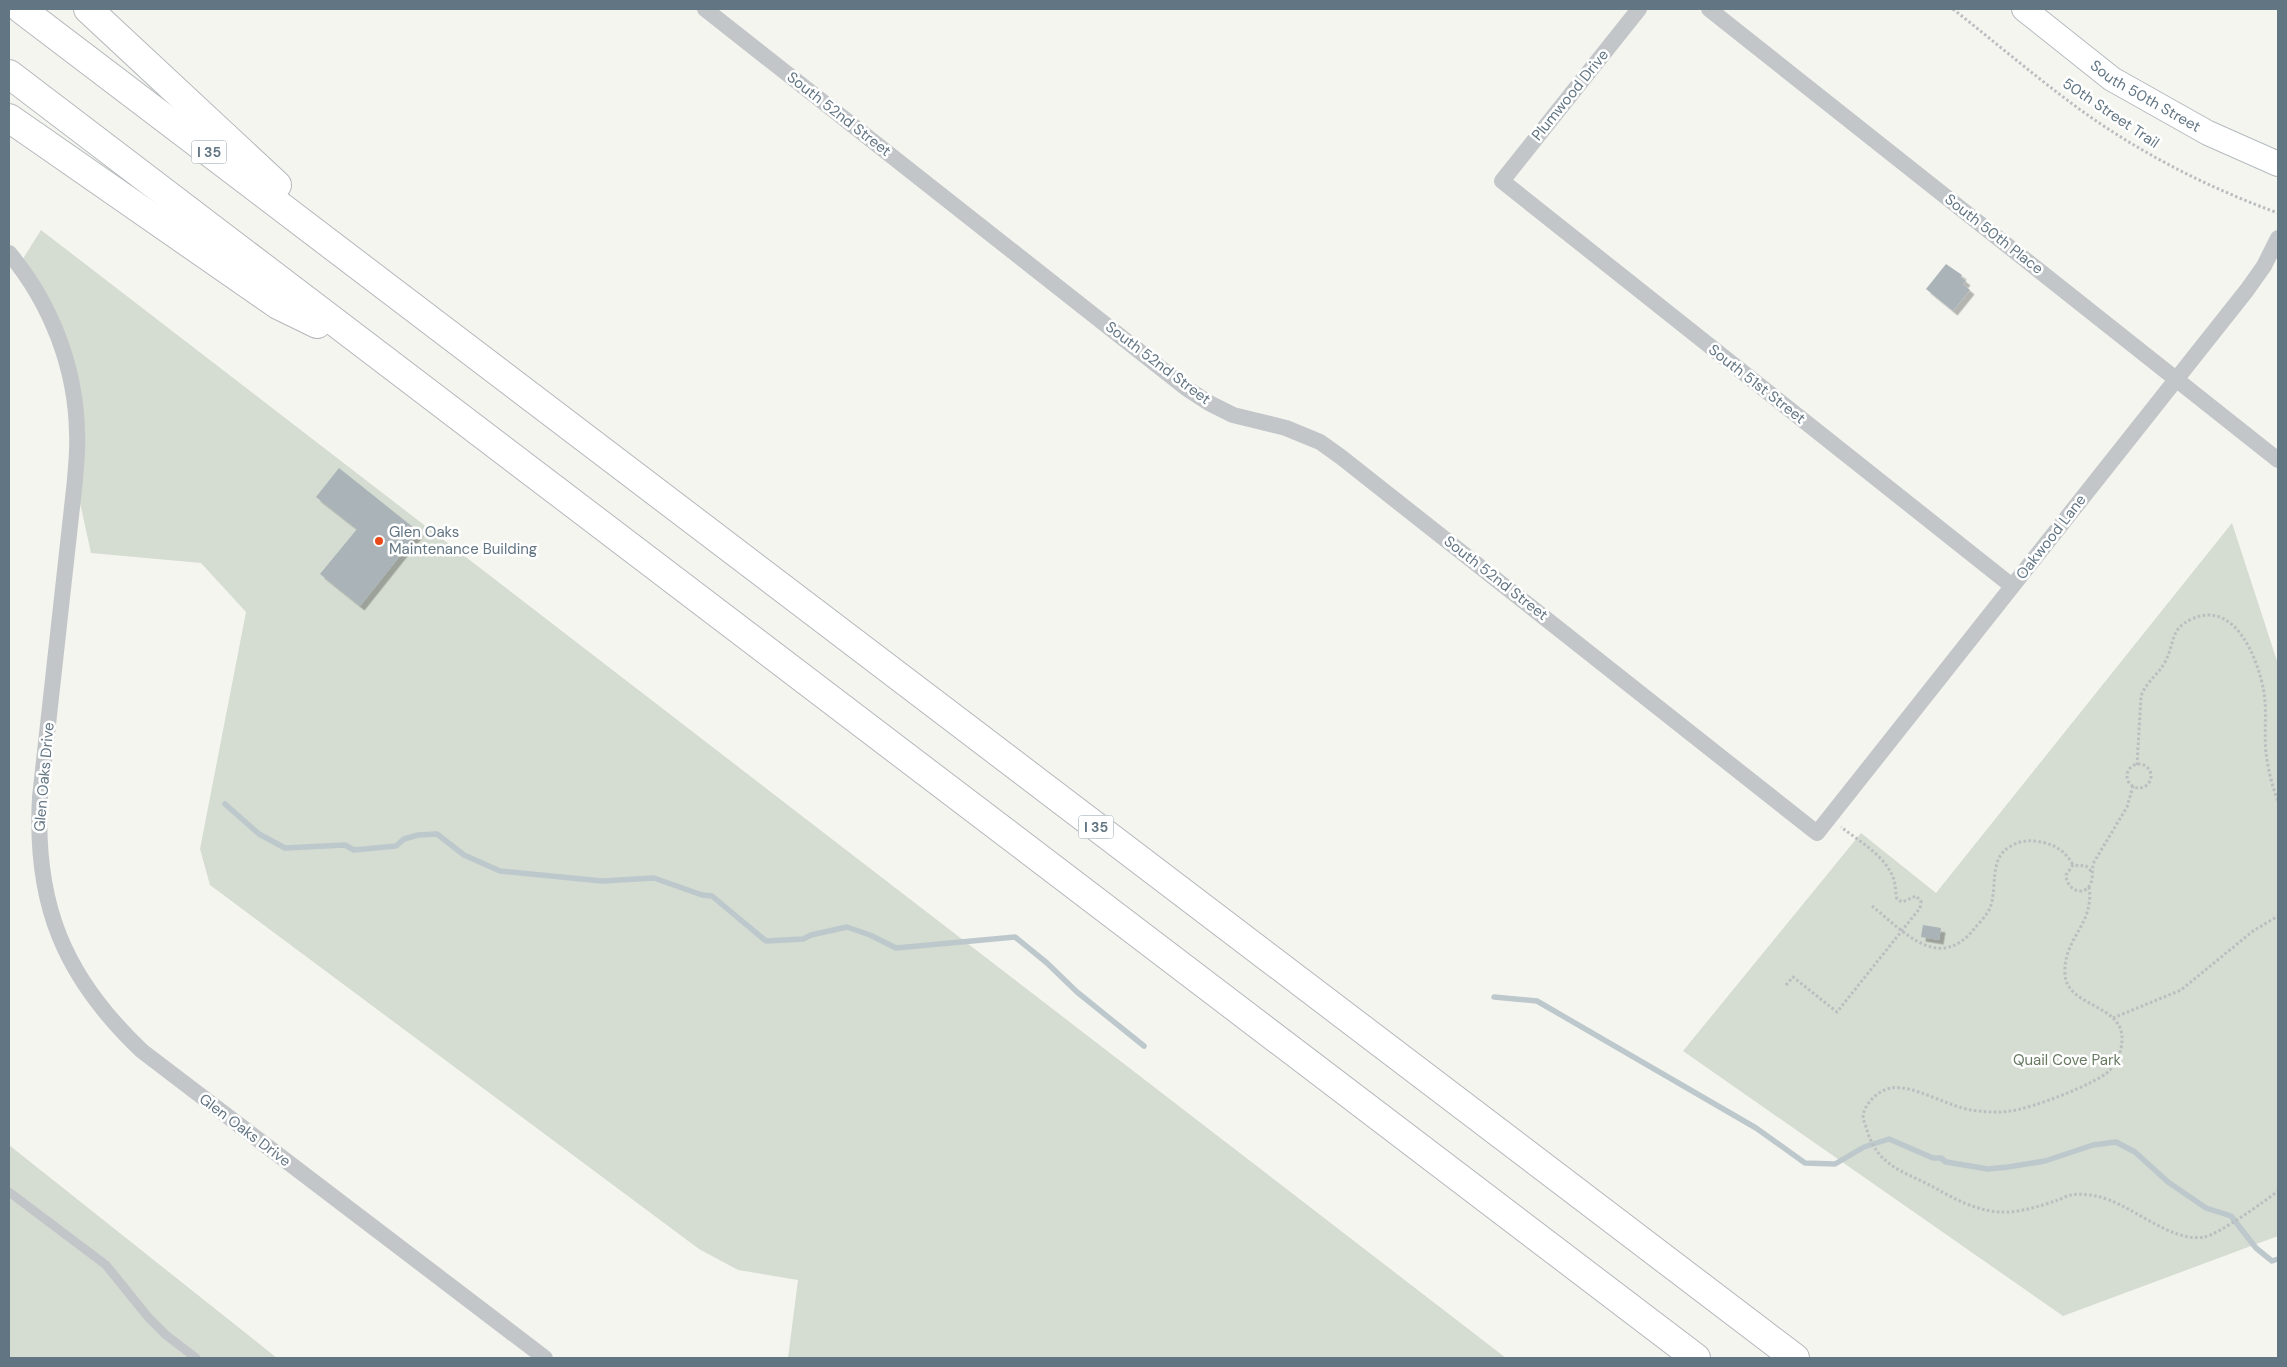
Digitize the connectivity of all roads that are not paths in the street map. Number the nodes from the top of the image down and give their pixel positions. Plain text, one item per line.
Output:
1 (21, 9) edge
2 (88, 9) edge
3 (705, 9) edge
4 (1639, 9) edge
5 (1709, 9) edge
6 (2024, 9) edge
7 (9, 74) edge
8 (9, 118) edge
9 (2278, 164) edge
10 (1502, 181) joint
11 (2278, 238) edge
12 (9, 253) edge
13 (397, 296) junction
14 (365, 347) junction
15 (2176, 379) junction
16 (2278, 460) edge
17 (2012, 586) junction
18 (1817, 832) joint
19 (9, 1192) edge
20 (196, 1358) edge
21 (545, 1358) edge
22 (1696, 1358) edge
23 (1795, 1358) edge

1 - 13 highway, I 35
2 - 13 highway
3 - 18 street, South 52nd Street
4 - 10 street, Plumwood Drive
5 - 15 street, South 50th Place
6 - 9 main road, South 50th Street
7 - 14 highway
8 - 14 highway
10 - 17 street, South 51st Street
11 - 15 street, Oakwood Lane
12 - 21 street, Glen Oaks Drive
13 - 23 highway, I 35
14 - 22 highway
15 - 16 street, South 50th Place
15 - 17 street, Oakwood Lane
17 - 18 street, Oakwood Lane
19 - 20 lane

